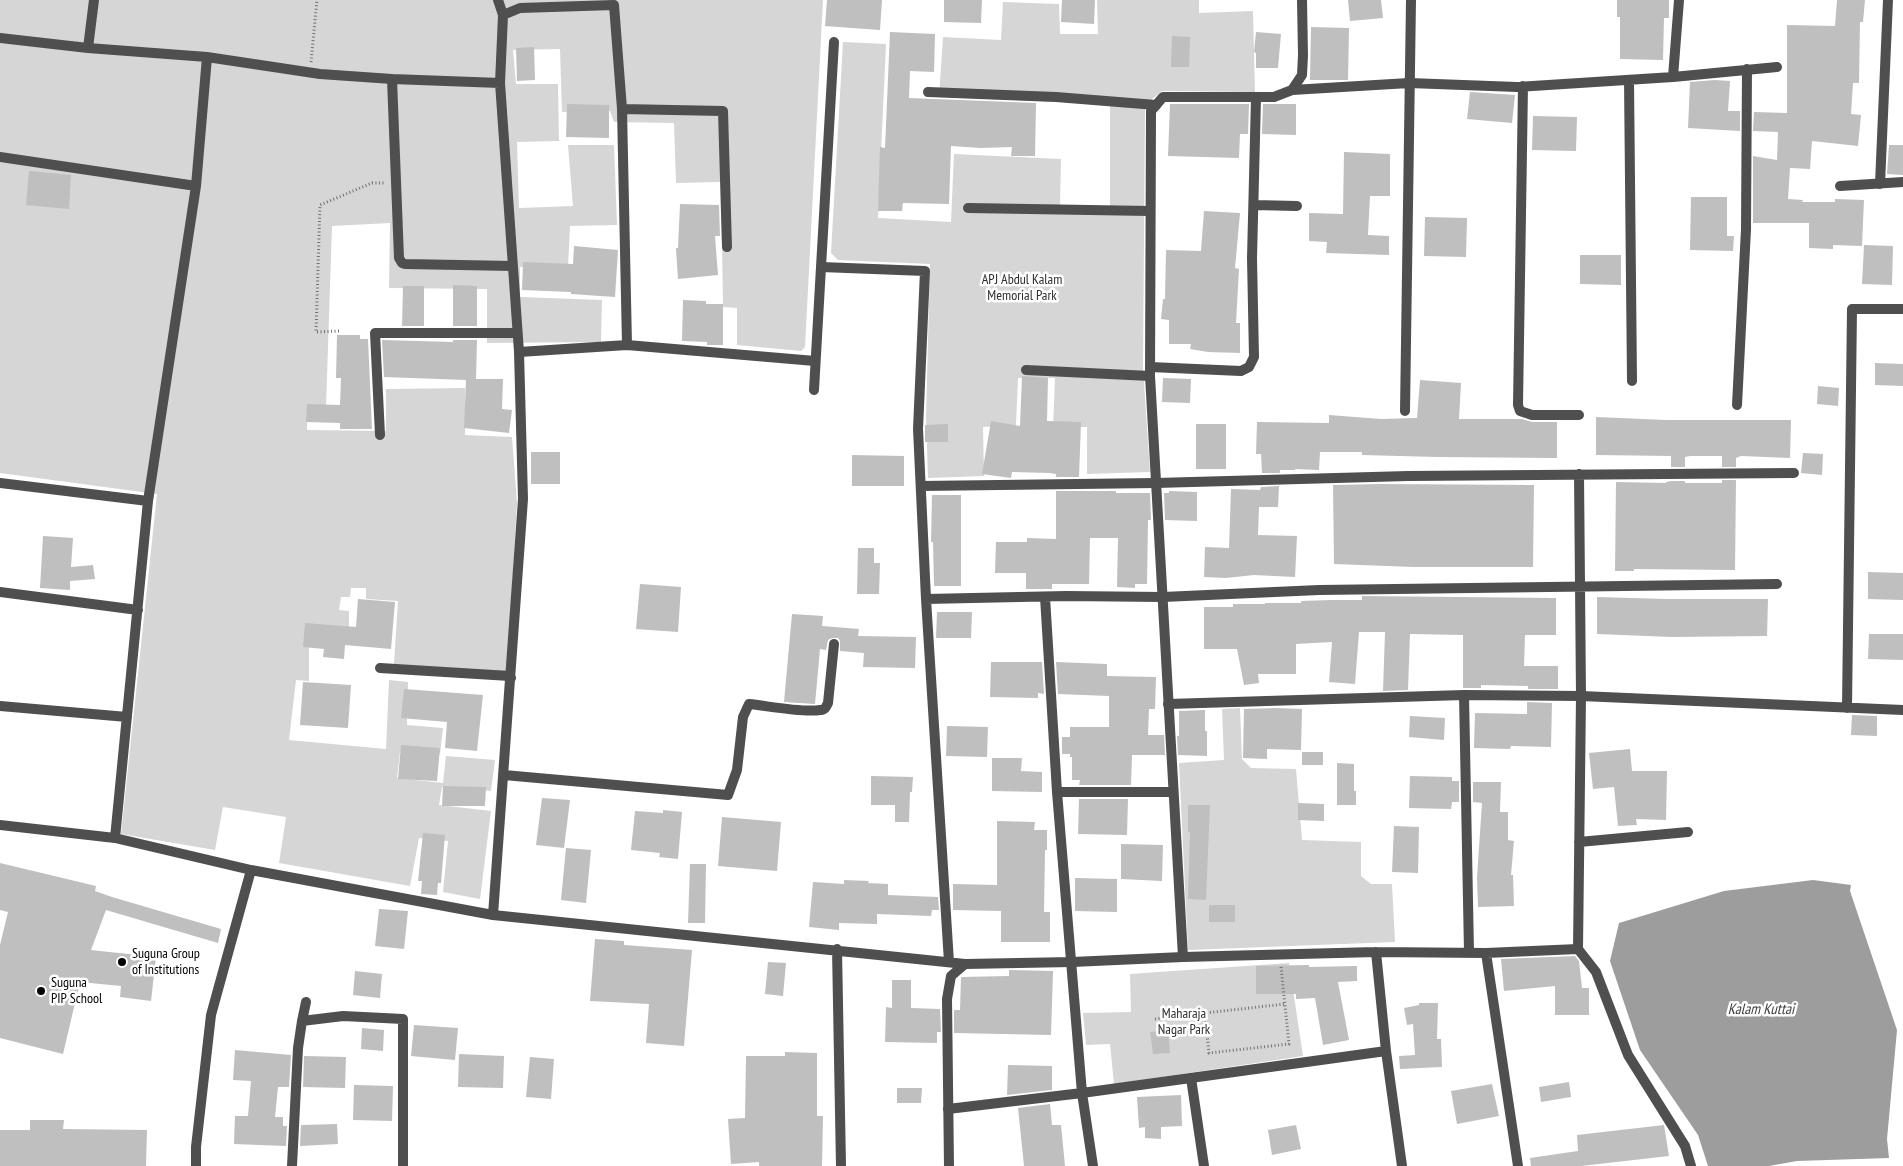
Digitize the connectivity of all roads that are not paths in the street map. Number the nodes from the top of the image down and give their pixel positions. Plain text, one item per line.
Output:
1 (94, 0) edge
2 (498, 0) edge
3 (1302, 0) edge
4 (1411, 0) edge
5 (1679, 0) edge
6 (1888, 0) edge
7 (503, 15) junction
8 (0, 38) edge
9 (834, 42) dead end
10 (88, 48) junction
11 (207, 58) junction
12 (1777, 66) dead end
13 (1747, 69) junction
14 (1673, 77) junction
15 (392, 79) junction
16 (1629, 80) junction
17 (500, 83) junction
18 (1409, 83) junction
19 (1523, 86) junction
20 (1292, 90) junction
21 (928, 92) dead end
22 (1256, 97) junction
23 (1156, 105) junction
24 (622, 109) junction
25 (0, 157) edge
26 (1903, 182) edge
27 (1880, 184) junction
28 (196, 186) junction
29 (1840, 186) dead end
30 (1254, 205) junction
31 (1297, 206) dead end
32 (968, 208) dead end
33 (1150, 211) junction
34 (727, 247) dead end
35 (513, 266) junction
36 (821, 266) junction
37 (1903, 309) edge
38 (516, 333) junction
39 (627, 345) junction
40 (519, 352) junction
41 (816, 361) junction
42 (1026, 370) dead end
43 (1150, 372) junction
44 (1632, 381) dead end
45 (814, 390) dead end
46 (1737, 405) dead end
47 (1405, 411) dead end
48 (1580, 416) dead end
49 (380, 435) dead end
50 (1794, 473) dead end
51 (1579, 474) junction
52 (0, 483) edge
53 (1156, 483) junction
54 (920, 486) junction
55 (148, 501) junction
56 (1777, 584) dead end
57 (1580, 586) junction
58 (0, 592) edge
59 (1045, 597) junction
60 (1163, 597) junction
61 (926, 599) junction
62 (138, 610) junction
63 (834, 644) dead end
64 (380, 668) dead end
65 (511, 678) junction
66 (1464, 696) junction
67 (1581, 696) junction
68 (1168, 704) junction
69 (0, 706) edge
70 (1847, 708) junction
71 (1903, 710) edge
72 (127, 717) junction
73 (504, 775) junction
74 (1057, 792) junction
75 (1173, 792) junction
76 (0, 825) edge
77 (1688, 832) dead end
78 (114, 838) junction
79 (1580, 842) junction
80 (251, 870) junction
81 (493, 915) junction
82 (838, 949) junction
83 (1578, 949) junction
84 (1376, 952) junction
85 (1468, 952) junction
86 (1486, 953) junction
87 (1184, 957) junction
88 (949, 962) junction
89 (1072, 962) junction
90 (965, 964) junction
91 (306, 1002) dead end
92 (302, 1021) junction
93 (1386, 1052) junction
94 (1191, 1078) junction
95 (1082, 1093) junction
96 (948, 1109) junction
97 (196, 1166) edge
98 (292, 1166) edge
99 (403, 1166) edge
100 (841, 1166) edge
101 (949, 1166) edge
102 (1093, 1166) edge
103 (1204, 1166) edge
104 (1402, 1166) edge
105 (1518, 1166) edge
106 (1691, 1166) edge

1 - 10 street
2 - 7 street
3 - 20 street
4 - 18 street
5 - 14 street
6 - 27 street
7 - 17 street
7 - 24 street
8 - 10 street
9 - 36 street
10 - 11 street
11 - 15 street
11 - 28 street
12 - 13 street
13 - 14 street
13 - 46 street
14 - 16 street
15 - 17 street
15 - 35 street
16 - 19 street
16 - 44 street
17 - 35 street
18 - 19 street
18 - 20 street
18 - 47 street
19 - 48 street
20 - 22 street
21 - 23 street
22 - 23 street
22 - 30 street
23 - 33 street
24 - 34 street
24 - 39 street
25 - 28 street
26 - 27 street
27 - 29 street
28 - 55 street
30 - 31 street
30 - 43 street
32 - 33 street
33 - 43 street
35 - 38 street
36 - 41 street
36 - 54 street
37 - 70 street
38 - 40 street
38 - 49 street
39 - 40 street
39 - 41 street
40 - 65 street
41 - 45 street
42 - 43 street
43 - 53 street
50 - 51 street
51 - 53 street
51 - 57 street
52 - 55 street
53 - 54 street
53 - 60 street
54 - 61 street
55 - 62 street
56 - 57 street
57 - 60 street
57 - 67 street
58 - 62 street
59 - 60 street
59 - 61 street
59 - 74 street
60 - 68 street
61 - 88 street
62 - 72 street
63 - 73 street
64 - 65 street
65 - 73 street
66 - 67 street
66 - 68 street
66 - 85 street
67 - 70 street
67 - 79 street
68 - 75 street
69 - 72 street
70 - 71 street
72 - 78 street
73 - 81 street
74 - 75 street
74 - 89 street
75 - 87 street
76 - 78 street
77 - 79 street
78 - 80 street
79 - 83 street
80 - 81 street
80 - 97 street
81 - 82 street
82 - 88 street
82 - 100 street
83 - 86 street
83 - 106 street
84 - 85 street
84 - 87 street
84 - 93 street
85 - 86 street
86 - 105 street
87 - 89 street
88 - 90 street
89 - 90 street
89 - 95 street
90 - 96 street
91 - 92 street
92 - 98 street
92 - 99 street
93 - 94 street
93 - 104 street
94 - 95 street
94 - 103 street
95 - 96 street
95 - 102 street
96 - 101 street

